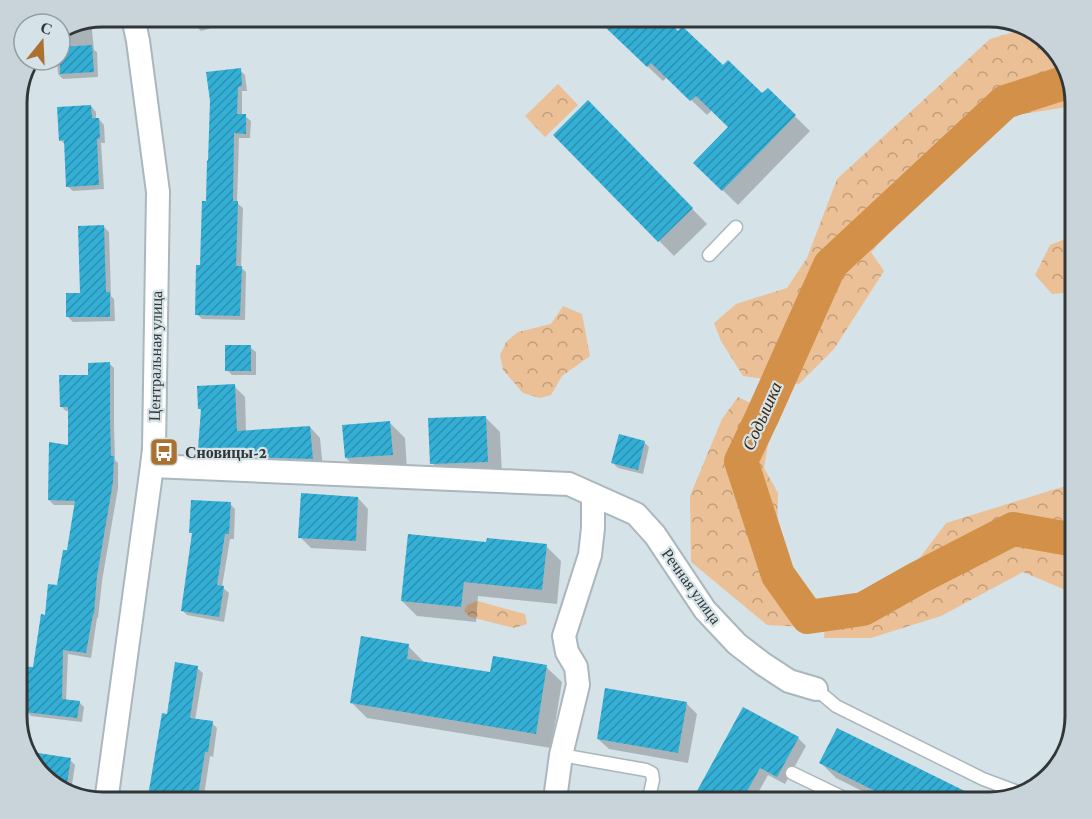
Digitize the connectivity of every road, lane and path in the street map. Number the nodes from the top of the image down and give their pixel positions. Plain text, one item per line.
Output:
1 (135, 27) edge
2 (736, 227) dead end
3 (710, 255) dead end
4 (153, 466) junction
5 (593, 495) junction
6 (816, 689) joint
7 (561, 755) junction
8 (792, 773) dead end
9 (1010, 789) edge
10 (106, 792) edge
11 (555, 792) edge
12 (650, 792) edge
13 (831, 792) edge

1 - 4 street, Центральная улица
2 - 3 lane
4 - 5 street, Речная улица
4 - 10 street, Центральная улица
5 - 6 street, Речная улица
5 - 7 street
6 - 9 lane
7 - 11 street
7 - 12 lane
8 - 13 lane

